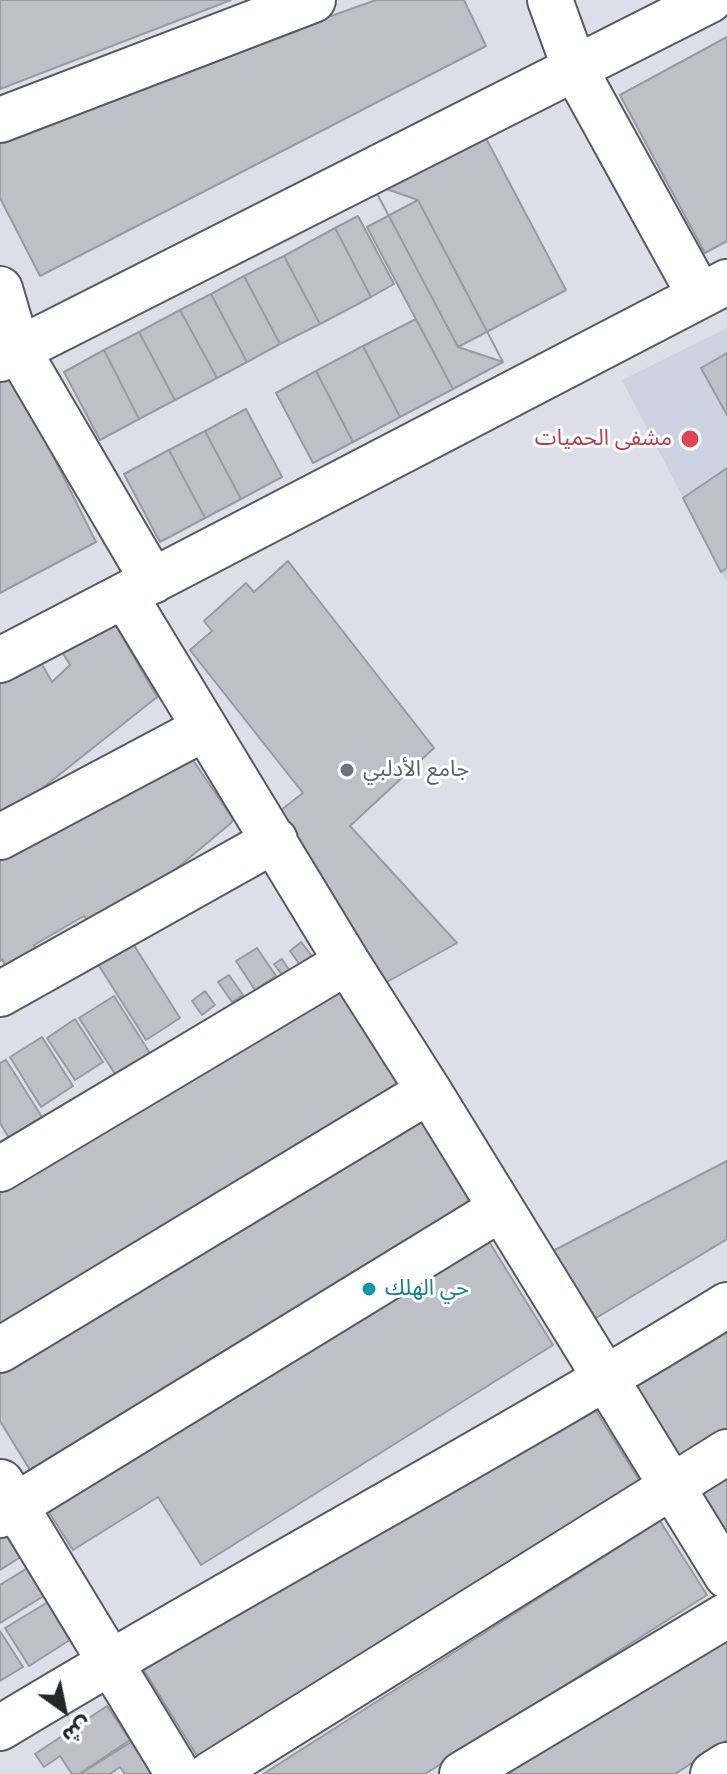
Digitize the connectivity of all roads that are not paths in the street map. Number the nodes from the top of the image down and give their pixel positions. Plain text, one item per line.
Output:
1 (313, 0) edge
2 (550, 0) edge
3 (710, 0) edge
4 (575, 69) junction
5 (0, 120) edge
6 (0, 289) edge
7 (714, 289) edge
8 (9, 354) edge
9 (139, 588) junction
10 (0, 660) edge
11 (205, 728) junction
12 (0, 837) edge
13 (275, 840) junction
14 (347, 962) junction
15 (0, 994) edge
16 (429, 1091) junction
17 (0, 1169) edge
18 (500, 1209) junction
19 (727, 1305) edge
20 (0, 1350) edge
21 (606, 1380) junction
22 (727, 1452) edge
23 (672, 1487) junction
24 (5, 1500) edge
25 (727, 1576) edge
26 (727, 1615) edge
27 (109, 1662) junction
28 (0, 1728) edge
29 (727, 1765) edge
30 (178, 1774) edge
31 (211, 1774) edge
32 (462, 1774) edge
33 (713, 1774) edge

1 - 5 street
2 - 4 street
3 - 4 street
4 - 7 street
4 - 8 street
6 - 8 street
7 - 9 street
8 - 9 street
9 - 10 street
9 - 11 street
11 - 12 street
11 - 13 street
13 - 14 street
13 - 15 street
14 - 16 street
14 - 17 street
16 - 18 street
16 - 20 street
18 - 21 street
18 - 24 street
19 - 21 street
21 - 23 street
21 - 27 street
22 - 23 street
23 - 25 street
23 - 31 street
24 - 27 street
26 - 32 street
27 - 28 street
27 - 30 street
29 - 33 street

